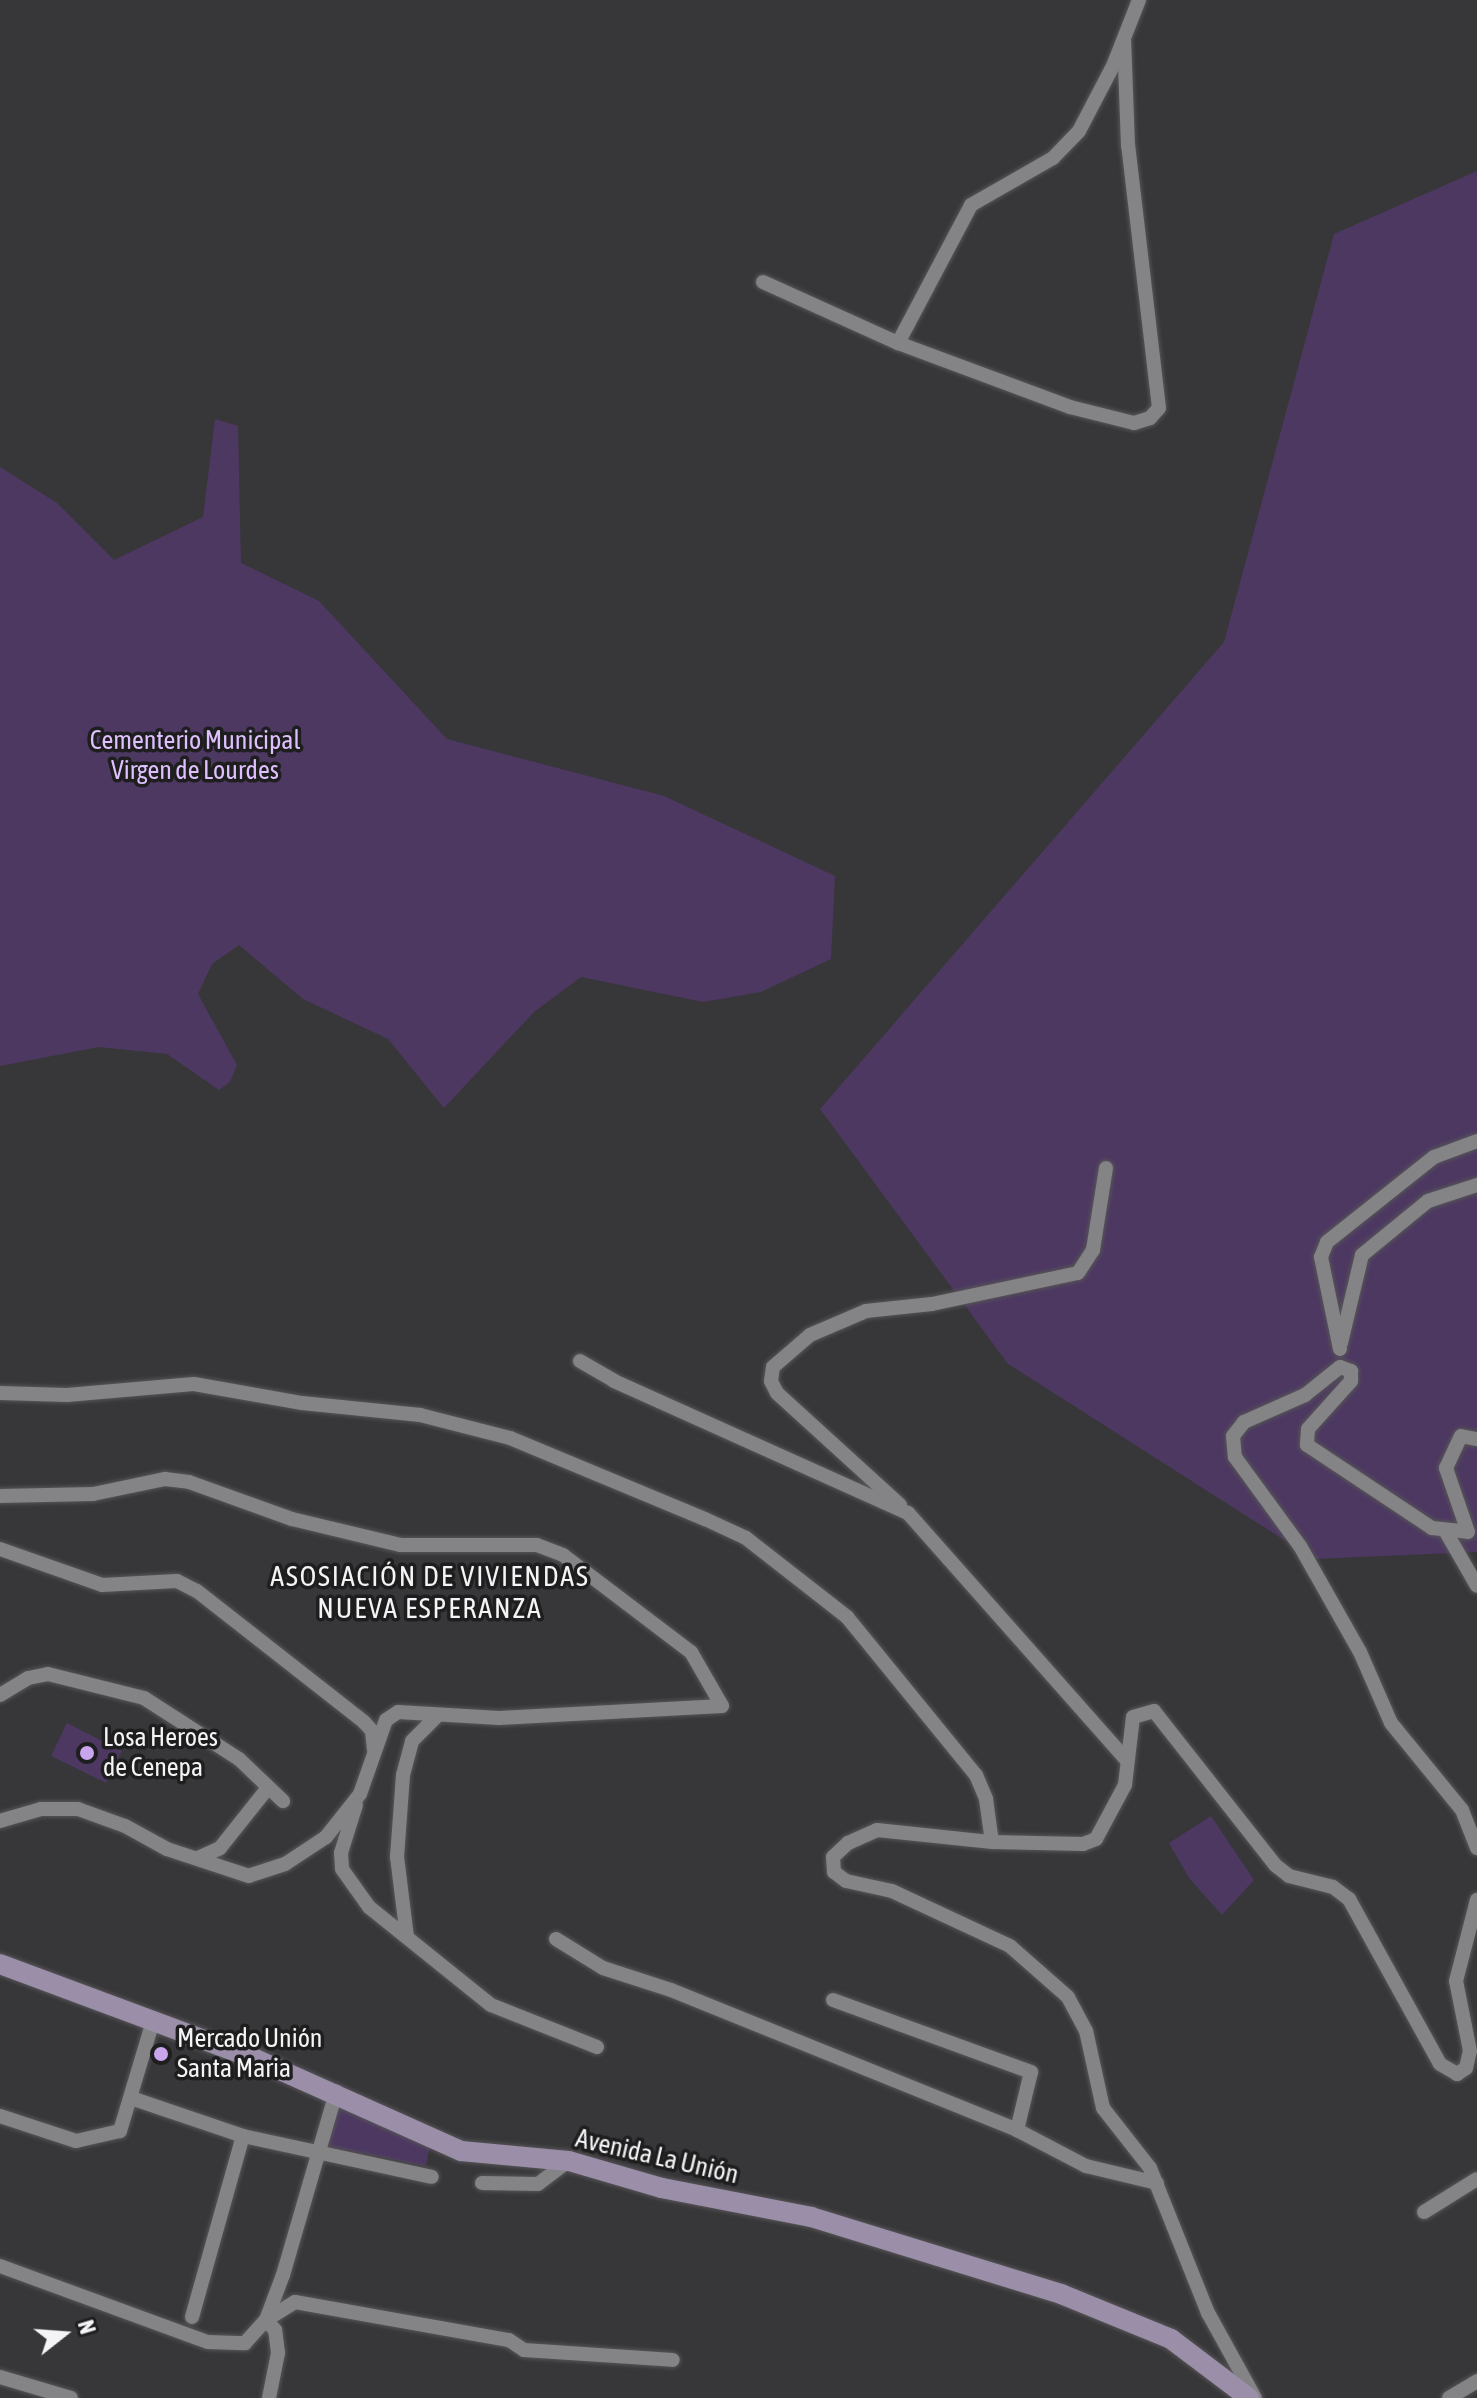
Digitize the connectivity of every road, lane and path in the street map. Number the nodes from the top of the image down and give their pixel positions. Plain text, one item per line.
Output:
1 (1139, 0) edge
2 (1124, 39) junction
3 (763, 282) dead end
4 (898, 343) junction
5 (1477, 1141) edge
6 (1106, 1168) dead end
7 (1477, 1185) edge
8 (1340, 1349) junction
9 (580, 1361) dead end
10 (1340, 1367) junction
11 (0, 1393) edge
12 (1477, 1439) edge
13 (0, 1496) edge
14 (908, 1513) junction
15 (1446, 1532) junction
16 (0, 1549) edge
17 (1477, 1586) edge
18 (0, 1695) edge
19 (436, 1717) junction
20 (374, 1749) junction
21 (1126, 1759) junction
22 (267, 1789) junction
23 (360, 1794) junction
24 (283, 1801) dead end
25 (0, 1821) edge
26 (992, 1842) junction
27 (1477, 1848) edge
28 (198, 1858) junction
29 (1477, 1900) edge
30 (407, 1937) junction
31 (556, 1939) dead end
32 (0, 1964) edge
33 (833, 2000) dead end
34 (152, 2024) junction
35 (597, 2047) dead end
36 (336, 2092) junction
37 (131, 2098) junction
38 (0, 2116) edge
39 (1017, 2130) junction
40 (243, 2136) junction
41 (319, 2155) junction
42 (569, 2161) junction
43 (432, 2177) dead end
44 (1477, 2179) edge
45 (482, 2183) dead end
46 (1157, 2183) junction
47 (1424, 2212) dead end
48 (0, 2266) edge
49 (192, 2317) dead end
50 (266, 2320) junction
51 (673, 2360) dead end
52 (0, 2377) edge
53 (1477, 2381) edge
54 (71, 2398) edge
55 (269, 2398) edge
56 (1252, 2398) edge
57 (1449, 2398) edge

1 - 2 street
2 - 4 street
2 - 4 street
3 - 4 street
5 - 8 street
6 - 14 street
7 - 8 street
8 - 10 street
9 - 14 street
10 - 15 street
10 - 27 street
11 - 26 street
12 - 15 street
13 - 19 street
14 - 21 street
15 - 17 street
16 - 20 street
18 - 22 street
19 - 20 street
19 - 30 street
20 - 23 street
21 - 26 street
21 - 29 street
22 - 24 street
22 - 28 street
23 - 28 street
23 - 30 street
25 - 28 street
26 - 46 street
30 - 35 street
31 - 39 street
32 - 34 main road, Avenida La Unión
33 - 39 street
34 - 36 main road, Avenida La Unión
34 - 37 street
36 - 41 street
36 - 42 main road, Avenida La Unión
37 - 38 street
37 - 40 street
39 - 46 street
40 - 41 street
40 - 49 street
41 - 43 street
41 - 50 street
42 - 45 street
42 - 56 main road, Avenida La Unión
44 - 47 street
46 - 56 street
48 - 50 street
50 - 51 street
50 - 55 street
52 - 54 street
53 - 57 street

